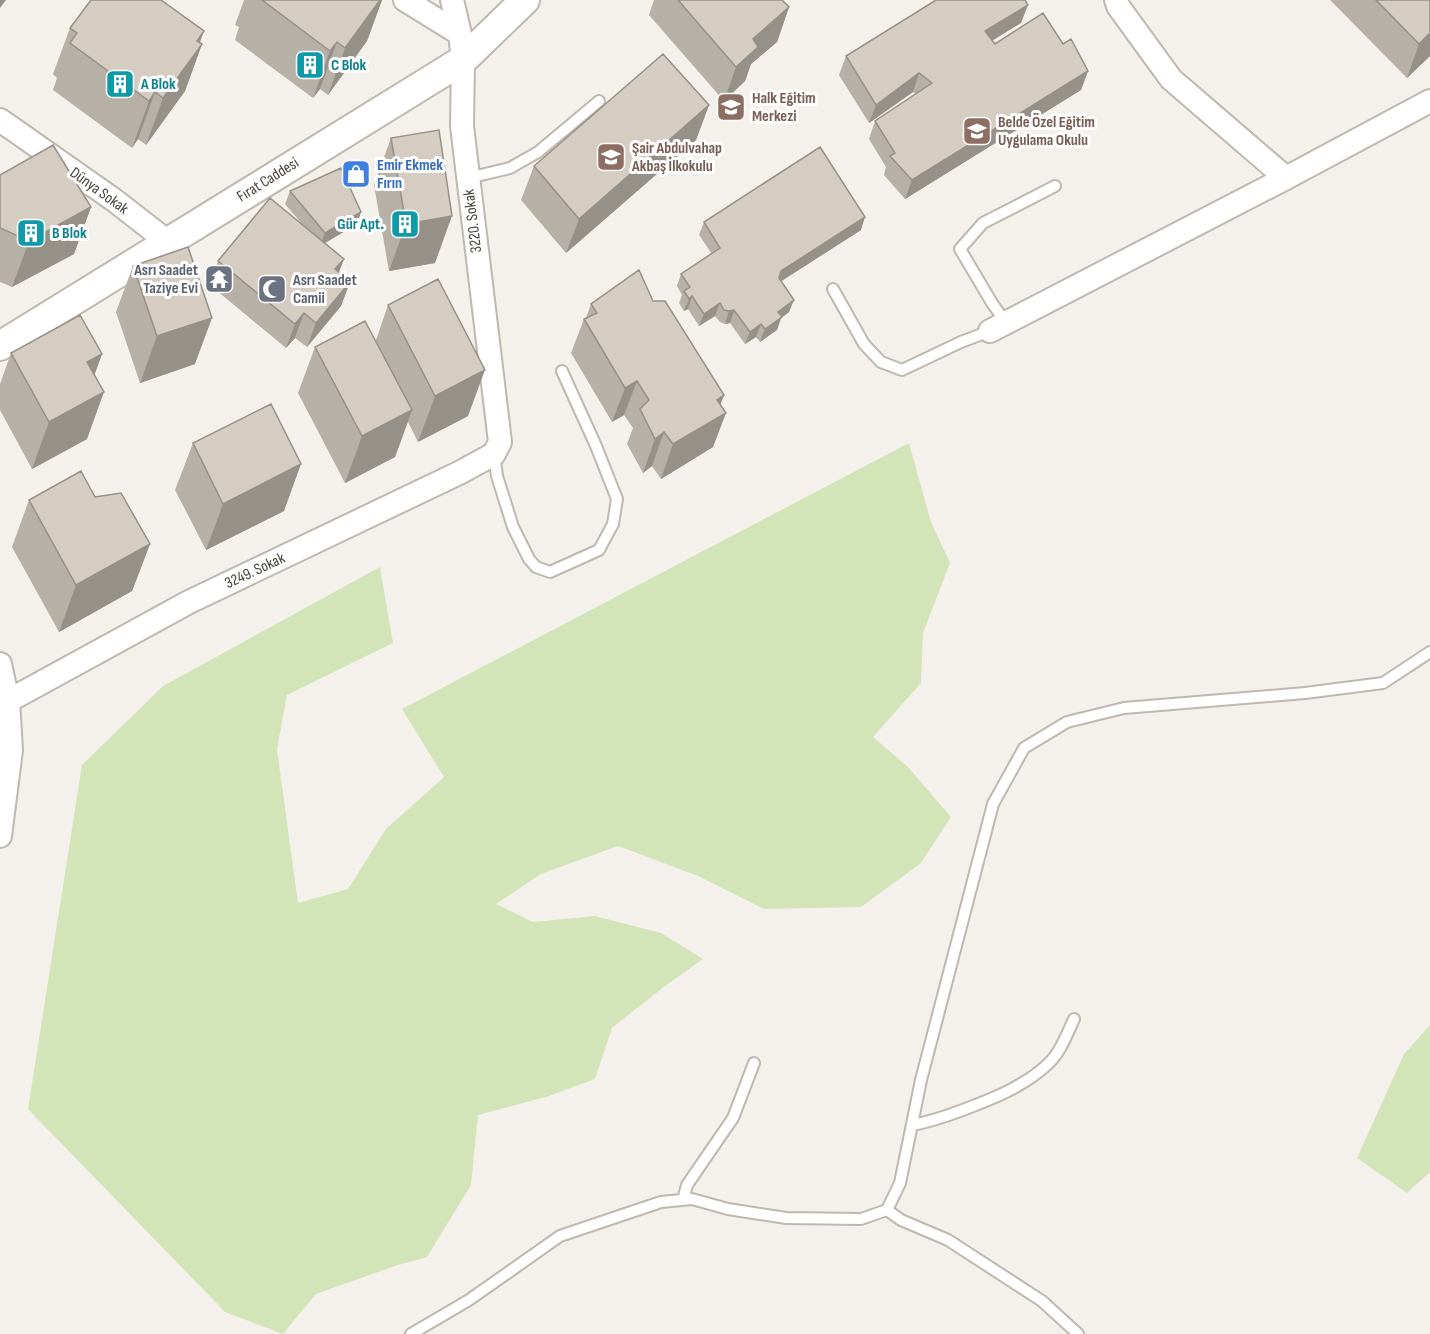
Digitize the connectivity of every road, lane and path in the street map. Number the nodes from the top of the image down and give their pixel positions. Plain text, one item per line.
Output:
1 (405, 0) edge
2 (452, 0) edge
3 (525, 0) edge
4 (1116, 0) edge
5 (462, 47) junction
6 (1430, 100) edge
7 (598, 101) dead end
8 (0, 120) edge
9 (468, 178) junction
10 (1286, 178) junction
11 (1055, 186) dead end
12 (168, 242) junction
13 (833, 289) dead end
14 (998, 327) junction
15 (1, 343) edge
16 (562, 371) dead end
17 (497, 448) junction
18 (1430, 652) edge
19 (0, 664) edge
20 (8, 701) junction
21 (0, 836) edge
22 (1074, 1019) dead end
23 (754, 1063) dead end
24 (912, 1125) junction
25 (683, 1200) junction
26 (886, 1210) junction
27 (411, 1334) edge
28 (1078, 1334) edge

1 - 5 street
2 - 5 street, 3220. Sokak
3 - 5 street, Fırat Caddesi
4 - 10 street
5 - 9 street, 3220. Sokak
5 - 12 street, Fırat Caddesi
6 - 10 street
7 - 9 lane
8 - 12 street, Dünya Sokak
9 - 17 street, 3220. Sokak
10 - 14 street
11 - 14 lane
12 - 15 street, Fırat Caddesi
13 - 14 lane
16 - 17 lane
17 - 20 street, 3249. Sokak
18 - 24 lane
19 - 20 street
20 - 21 street
22 - 24 lane
23 - 25 lane
24 - 26 lane
25 - 26 lane
25 - 27 lane
26 - 28 lane

